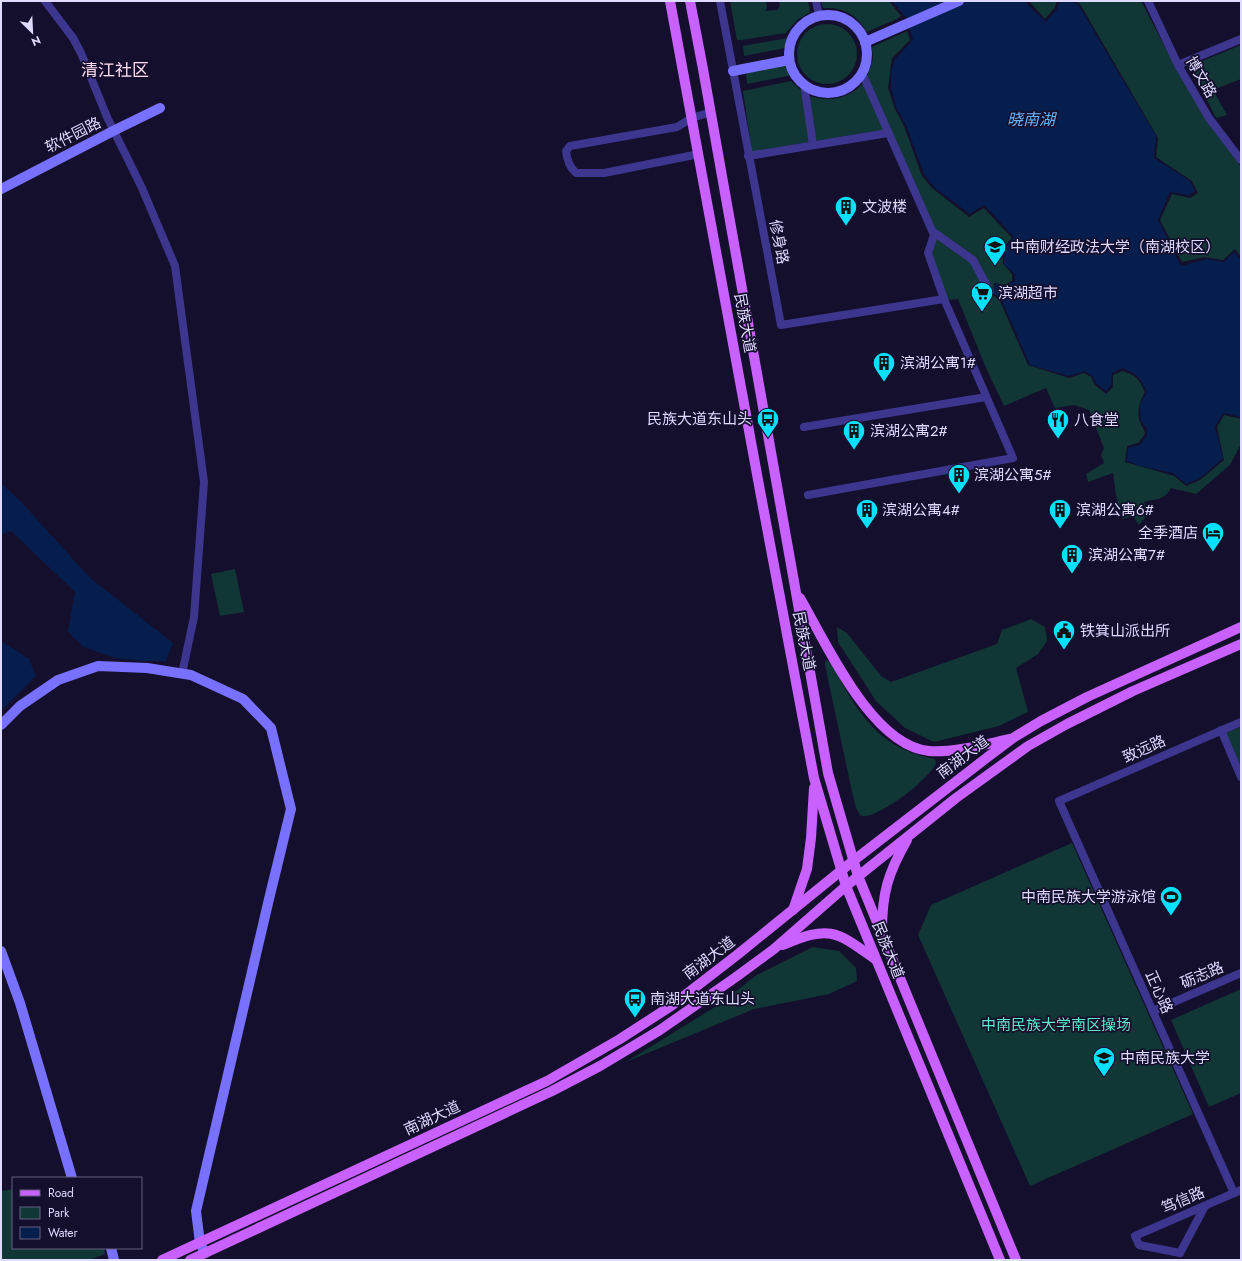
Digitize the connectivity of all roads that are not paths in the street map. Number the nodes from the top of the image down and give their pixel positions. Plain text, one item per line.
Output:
1 (45, 1) edge
2 (670, 1) edge
3 (690, 1) edge
4 (720, 1) edge
5 (816, 1) edge
6 (959, 1) edge
7 (1148, 1) edge
8 (819, 16) junction
9 (1241, 39) edge
10 (865, 42) junction
11 (789, 60) junction
12 (1178, 65) junction
13 (733, 71) junction
14 (862, 73) junction
15 (804, 84) junction
16 (160, 108) dead end
17 (710, 112) junction
18 (692, 118) junction
19 (114, 130) junction
20 (888, 133) junction
21 (813, 145) junction
22 (698, 154) junction
23 (748, 156) junction
24 (1241, 160) edge
25 (1, 189) edge
26 (935, 233) dead end
27 (990, 292) dead end
28 (944, 299) junction
29 (986, 397) junction
30 (804, 427) dead end
31 (808, 495) dead end
32 (797, 593) junction
33 (1241, 627) edge
34 (1241, 644) edge
35 (182, 674) junction
36 (1241, 722) edge
37 (1, 725) edge
38 (1221, 730) junction
39 (1014, 738) junction
40 (1241, 777) edge
41 (814, 778) junction
42 (1059, 801) joint
43 (910, 835) junction
44 (853, 861) junction
45 (841, 871) junction
46 (858, 876) junction
47 (846, 886) junction
48 (793, 912) junction
49 (882, 936) junction
50 (774, 949) junction
51 (1, 951) edge
52 (875, 960) junction
53 (1241, 973) edge
54 (1153, 1011) junction
55 (72, 1177) edge
56 (1237, 1192) edge
57 (1205, 1206) junction
58 (200, 1243) junction
59 (111, 1249) edge
60 (205, 1253) junction
61 (1181, 1256) edge
62 (114, 1260) edge
63 (162, 1260) edge
64 (190, 1260) edge
65 (1000, 1260) edge
66 (1016, 1260) edge

1 - 19 street
2 - 18 main road, 民族大道
3 - 17 main road, 民族大道
4 - 13 street, 修身路
5 - 8 street
6 - 10 street
7 - 12 street, 博文路
8 - 10 street
8 - 11 street
9 - 12 street
10 - 14 street
11 - 13 street
11 - 15 street
12 - 24 street, 博文路
13 - 23 street, 修身路
14 - 15 street
14 - 20 street
15 - 21 street
16 - 19 street, 软件园路
17 - 18 street
17 - 32 main road, 民族大道
18 - 22 main road, 民族大道
18 - 22 street
19 - 25 street, 软件园路
19 - 35 street
20 - 21 street
20 - 28 street
21 - 23 street
22 - 41 main road, 民族大道
23 - 28 street, 修身路
26 - 27 street
28 - 29 street
29 - 30 street
29 - 31 street
32 - 39 main road
32 - 44 main road, 民族大道
33 - 39 main road, 南湖大道
34 - 43 main road, 南湖大道
35 - 37 street
35 - 58 street
36 - 38 street, 致远路
38 - 40 street
38 - 42 street, 致远路
39 - 44 main road, 南湖大道
41 - 45 main road, 民族大道
41 - 48 main road
42 - 54 street, 正心路
43 - 46 main road, 南湖大道
43 - 49 main road
44 - 45 main road, 南湖大道
44 - 46 main road, 民族大道
45 - 47 main road, 民族大道
45 - 48 main road, 南湖大道
46 - 47 main road, 南湖大道
46 - 49 main road, 民族大道
47 - 50 main road, 南湖大道
47 - 52 main road, 民族大道
48 - 58 main road, 南湖大道
49 - 66 main road, 民族大道
50 - 52 main road
50 - 60 main road, 南湖大道
51 - 55 street
52 - 65 main road, 民族大道
53 - 54 street, 砺志路
54 - 56 street, 正心路
56 - 57 street, 笃信路
57 - 61 street
57 - 61 street, 笃信路
58 - 60 street
58 - 63 main road, 南湖大道
59 - 62 street
60 - 64 main road, 南湖大道

